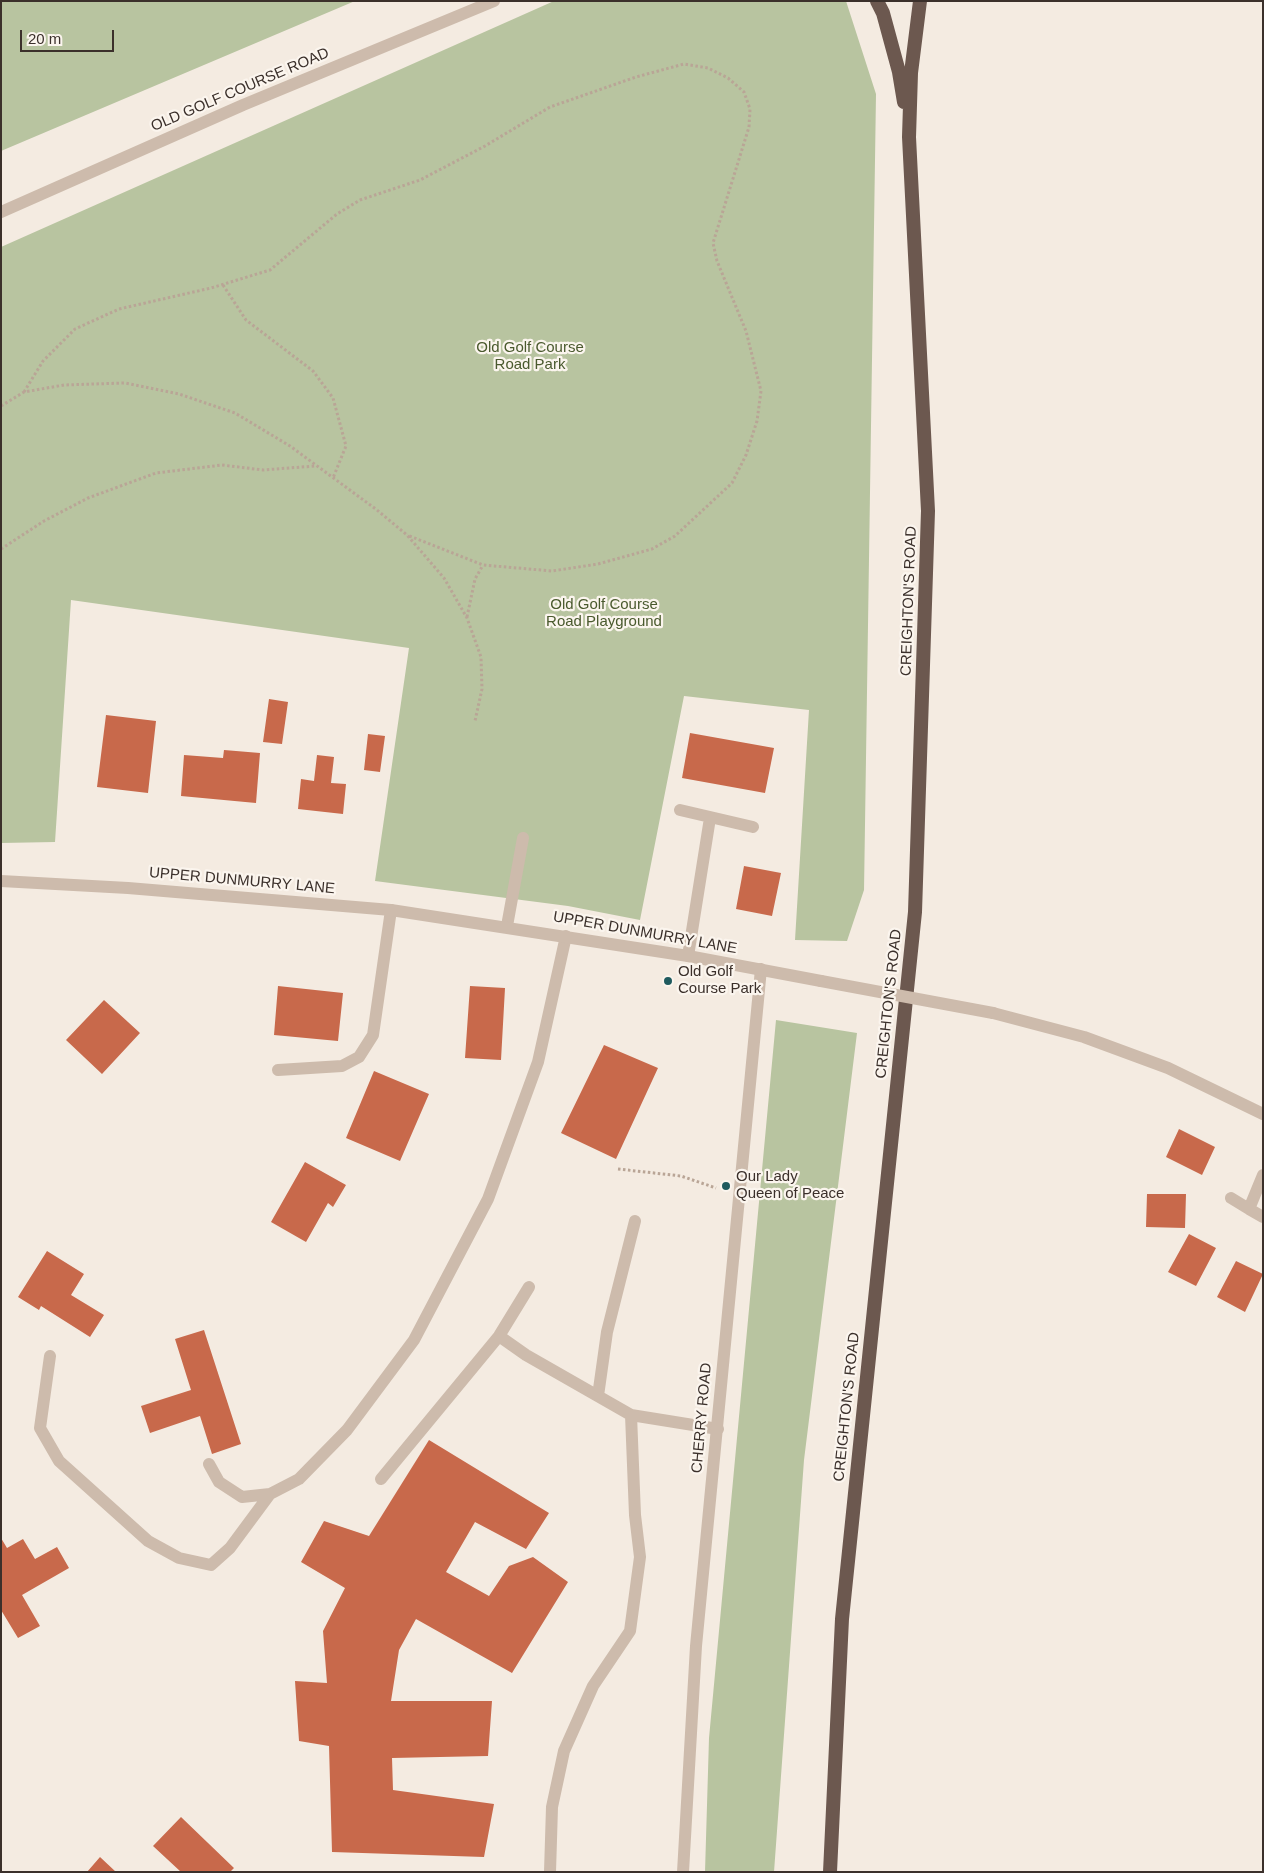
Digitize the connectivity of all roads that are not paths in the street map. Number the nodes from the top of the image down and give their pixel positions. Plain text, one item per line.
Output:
1 (494, 1) edge
2 (877, 1) edge
3 (920, 1) edge
4 (909, 137) junction
5 (1, 212) edge
6 (680, 810) dead end
7 (710, 818) junction
8 (753, 827) dead end
9 (523, 838) dead end
10 (1, 881) edge
11 (392, 910) junction
12 (507, 926) junction
13 (566, 936) junction
14 (688, 956) junction
15 (761, 969) junction
16 (278, 1070) dead end
17 (1263, 1114) edge
18 (1263, 1175) edge
19 (1231, 1198) dead end
20 (1249, 1209) junction
21 (1263, 1216) edge
22 (635, 1222) dead end
23 (529, 1287) dead end
24 (498, 1336) junction
25 (50, 1356) dead end
26 (598, 1396) junction
27 (631, 1415) junction
28 (718, 1429) junction
29 (209, 1464) dead end
30 (381, 1479) dead end
31 (270, 1494) junction
32 (550, 1872) edge
33 (683, 1872) edge
34 (830, 1872) edge

1 - 5 street, OLD GOLF COURSE ROAD
2 - 4 highway, CREIGHTON'S ROAD
3 - 4 highway, CREIGHTON'S ROAD
4 - 34 highway, CREIGHTON'S ROAD
6 - 7 street
7 - 8 street
7 - 14 street
9 - 12 street
10 - 11 street, UPPER DUNMURRY LANE
11 - 12 street, UPPER DUNMURRY LANE
11 - 16 street
12 - 13 street, UPPER DUNMURRY LANE
13 - 14 street, UPPER DUNMURRY LANE
13 - 31 street
14 - 15 street, UPPER DUNMURRY LANE
15 - 17 street, UPPER DUNMURRY LANE, bridge
15 - 28 street, CHERRY ROAD
18 - 20 street
19 - 20 street
20 - 21 street
22 - 26 street
23 - 24 street
24 - 26 street
24 - 30 street
25 - 31 street
26 - 27 street
27 - 28 street
27 - 32 street
28 - 33 street, CHERRY ROAD
29 - 31 street

